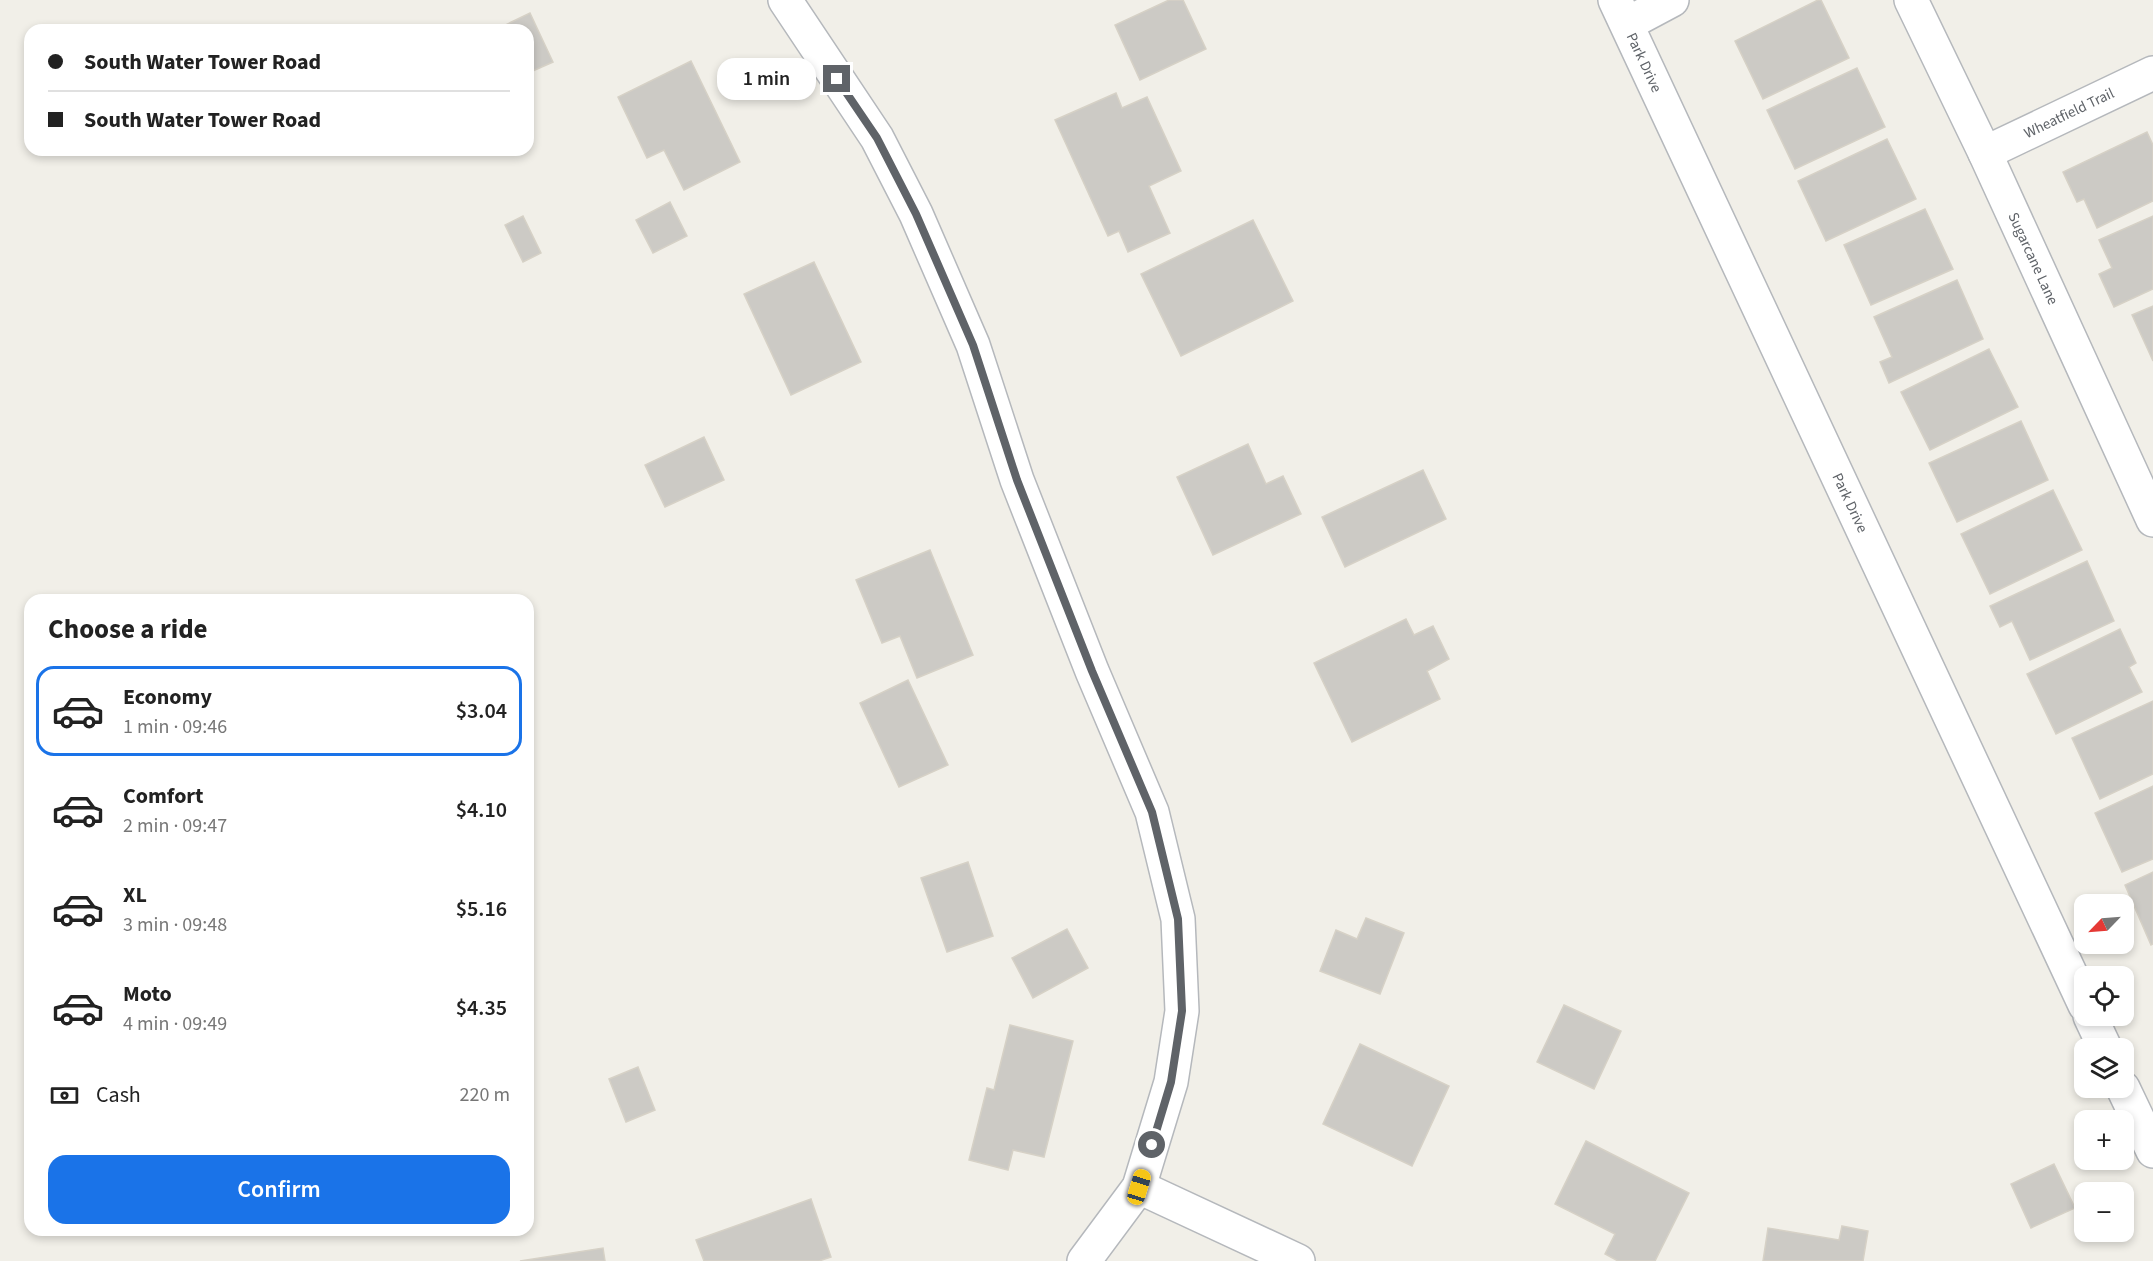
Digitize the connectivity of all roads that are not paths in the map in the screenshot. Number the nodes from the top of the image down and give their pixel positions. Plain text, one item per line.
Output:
1 (785, 0) edge
2 (1672, 0) edge
3 (1911, 0) edge
4 (1621, 12) edge
5 (2153, 73) edge
6 (1986, 153) junction
7 (2153, 520) edge
8 (2074, 981) edge
9 (2128, 1098) edge
10 (2153, 1151) edge
11 (1139, 1187) junction
12 (1084, 1261) edge
13 (1298, 1261) edge

1 - 11 street
2 - 4 street
3 - 6 street, Sugarcane Lane
4 - 8 street, Park Drive
5 - 6 street, Wheatfield Trail
6 - 7 street, Sugarcane Lane
9 - 10 street
11 - 12 street
11 - 13 street

